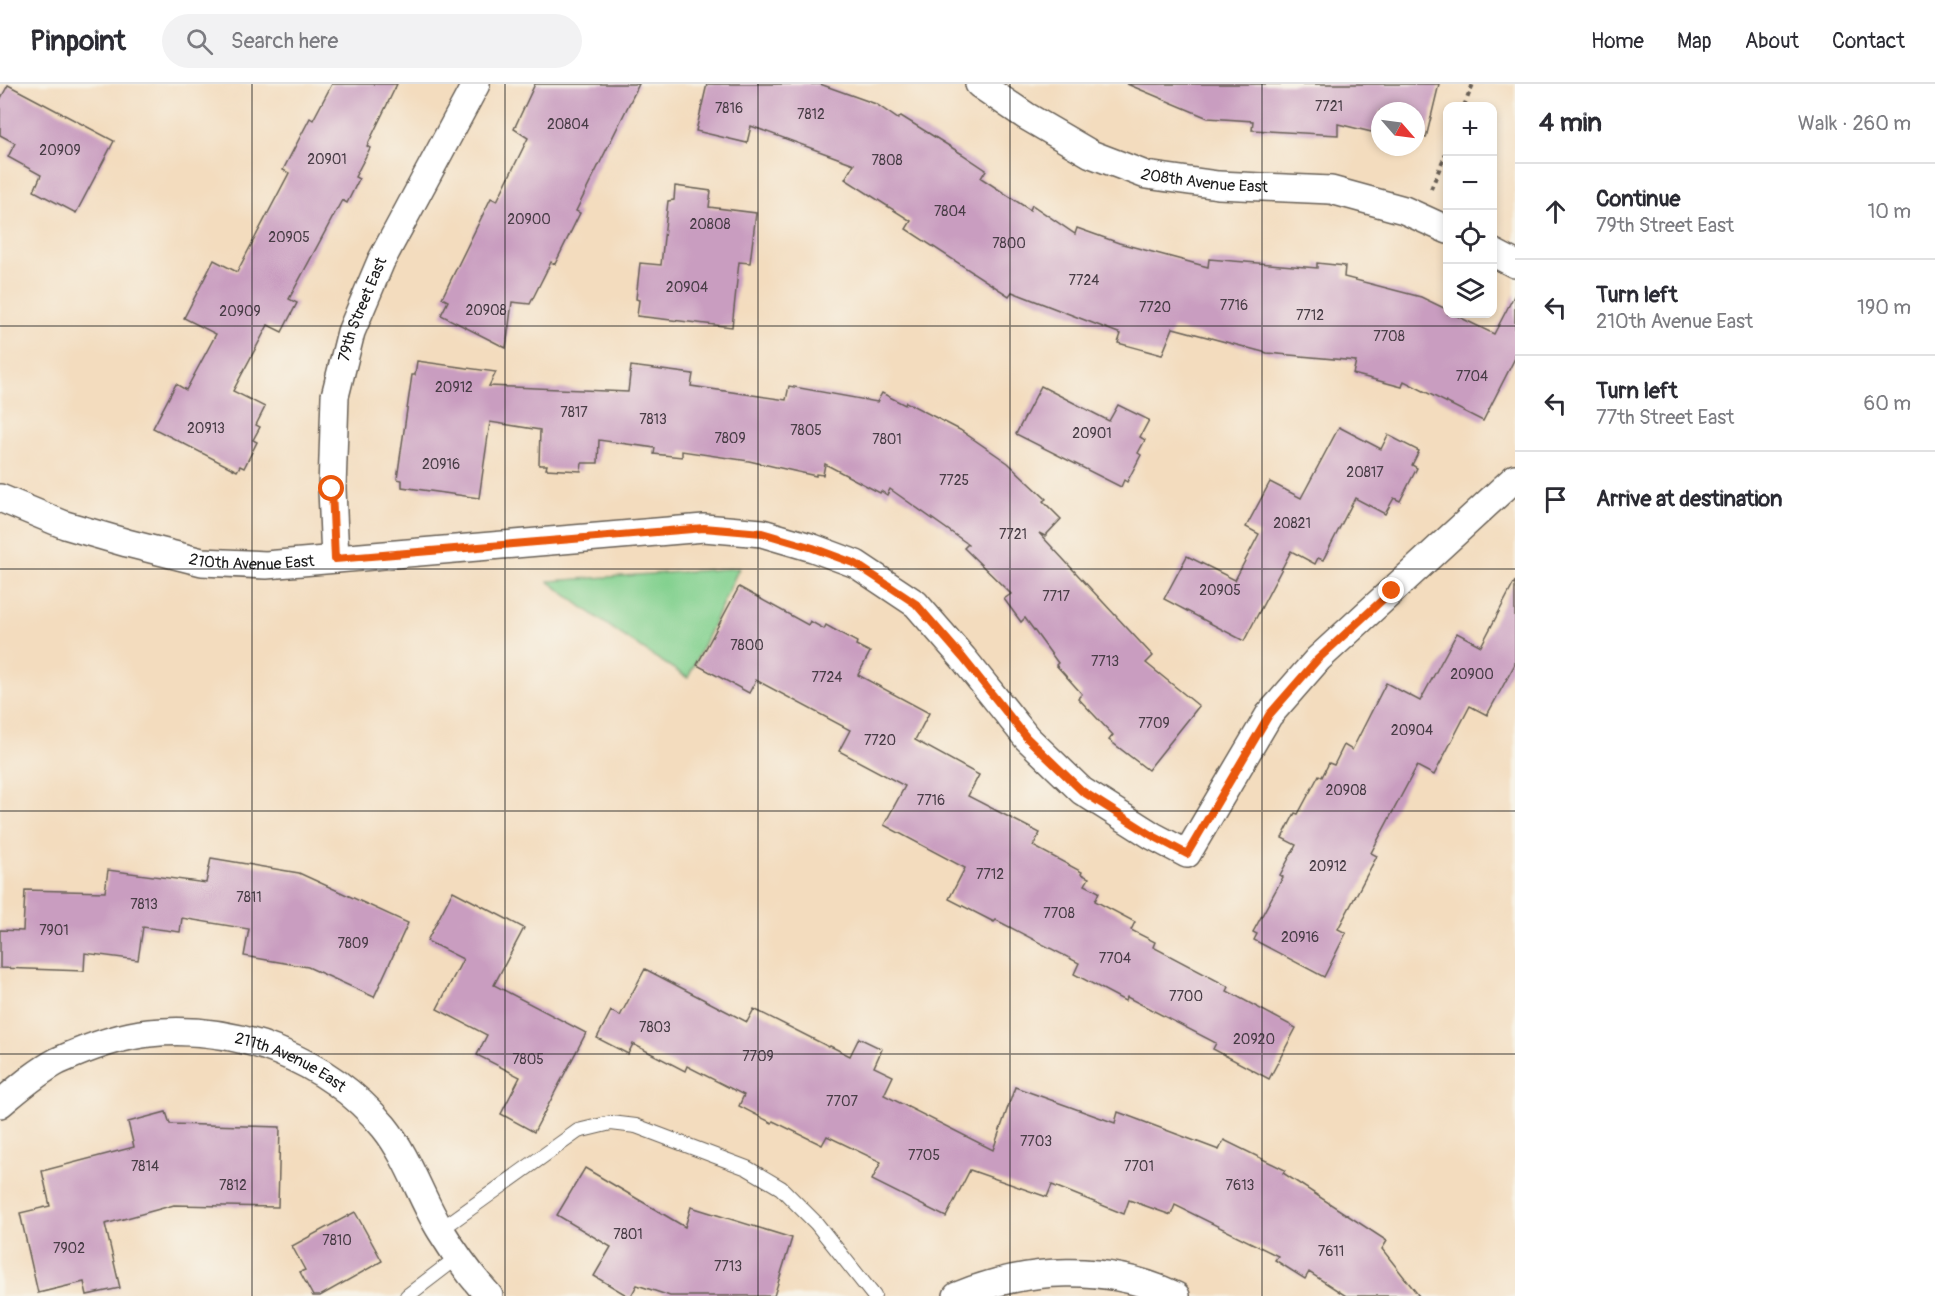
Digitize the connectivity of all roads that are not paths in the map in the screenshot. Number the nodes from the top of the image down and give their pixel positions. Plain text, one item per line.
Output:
1 (476, 84) edge
2 (978, 84) edge
3 (1443, 228) edge
4 (1497, 255) edge
5 (1515, 264) edge
6 (1515, 478) edge
7 (0, 498) edge
8 (335, 559) junction
9 (0, 1104) edge
10 (440, 1230) junction
11 (459, 1257) junction
12 (407, 1296) edge
13 (489, 1296) edge
14 (874, 1296) edge
15 (957, 1296) edge
16 (1176, 1296) edge

1 - 8 street, 79th Street East
2 - 3 street, 208th Avenue East
4 - 5 street
6 - 8 street, 210th Avenue East
7 - 8 street, 210th Avenue East
9 - 10 street, 211th Avenue East
10 - 11 street, 211th Avenue East
10 - 14 lane
11 - 12 lane
11 - 13 street, 211th Avenue East
15 - 16 street

